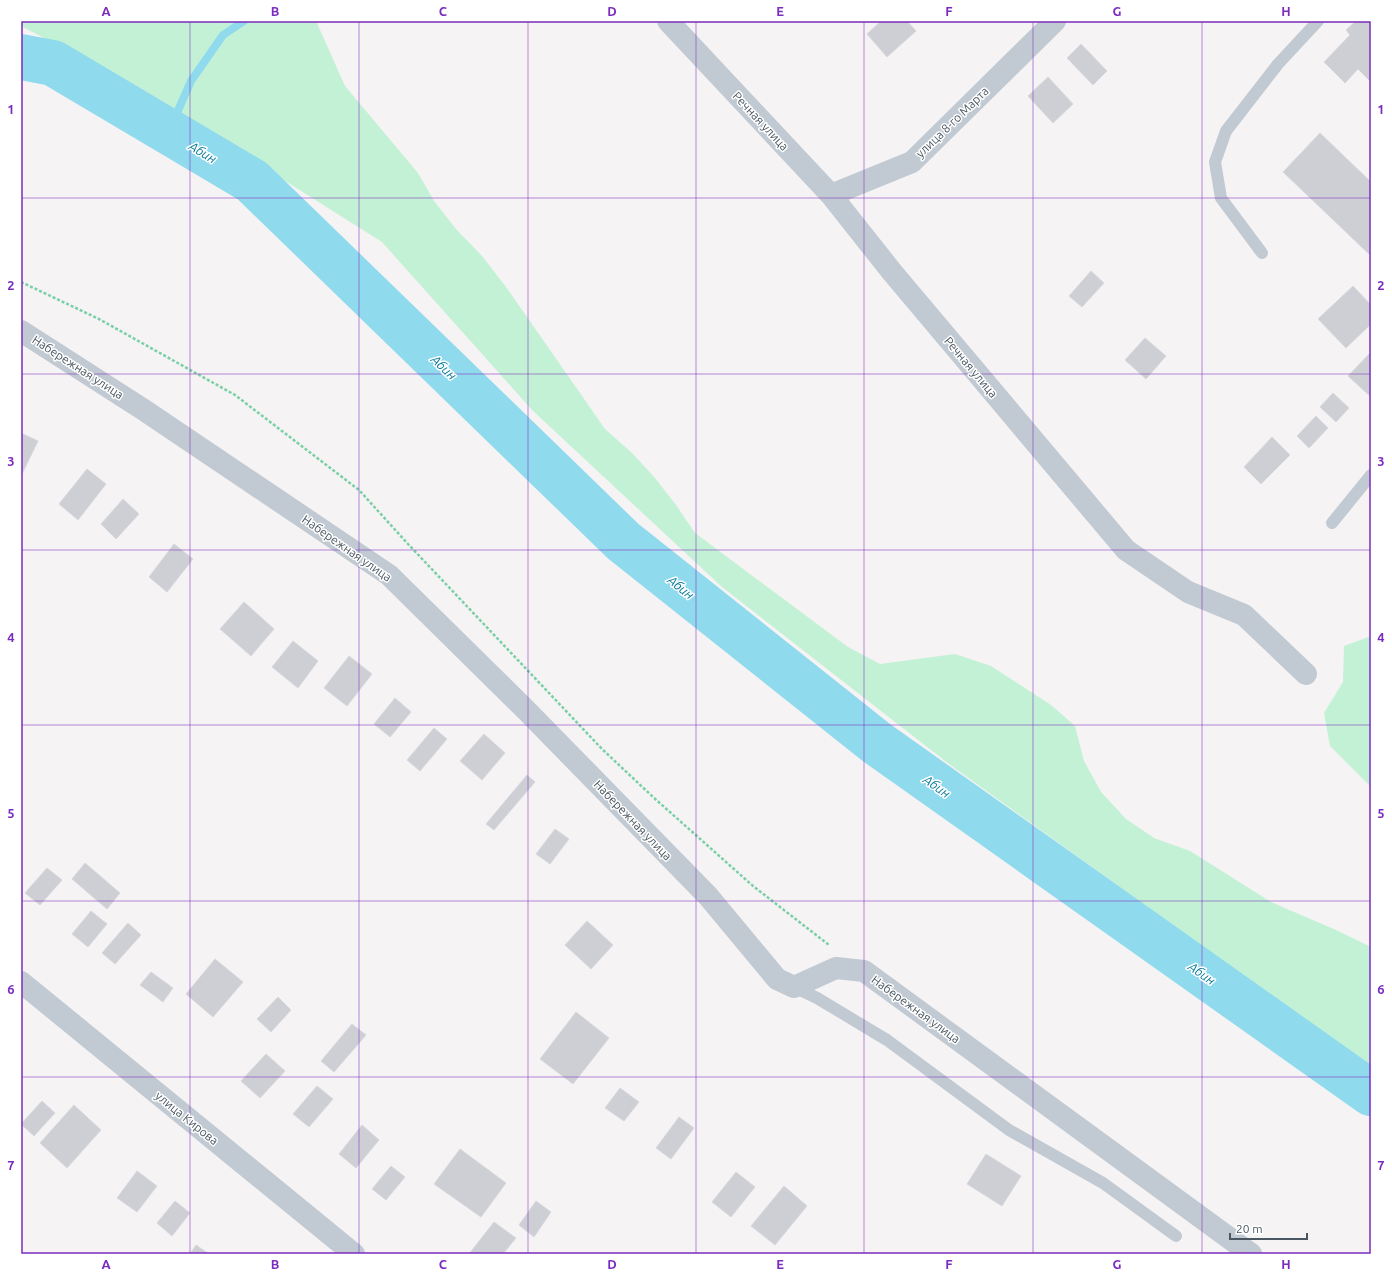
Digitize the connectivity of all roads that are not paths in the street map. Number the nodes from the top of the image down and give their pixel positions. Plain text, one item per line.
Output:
1 (668, 21) edge
2 (1055, 21) edge
3 (1318, 21) edge
4 (831, 195) junction
5 (1262, 253) dead end
6 (21, 331) edge
7 (1371, 475) edge
8 (1332, 523) dead end
9 (1306, 674) dead end
10 (21, 982) edge
11 (794, 987) junction
12 (1176, 1236) dead end
13 (354, 1254) edge
14 (1251, 1254) edge

1 - 4 street, Речная улица
2 - 4 street, улица 8-го Марта
3 - 5 lane
4 - 9 street, Речная улица
6 - 11 street, Набережная улица
7 - 8 lane
10 - 13 street, улица Кирова
11 - 12 lane
11 - 14 street, Набережная улица

